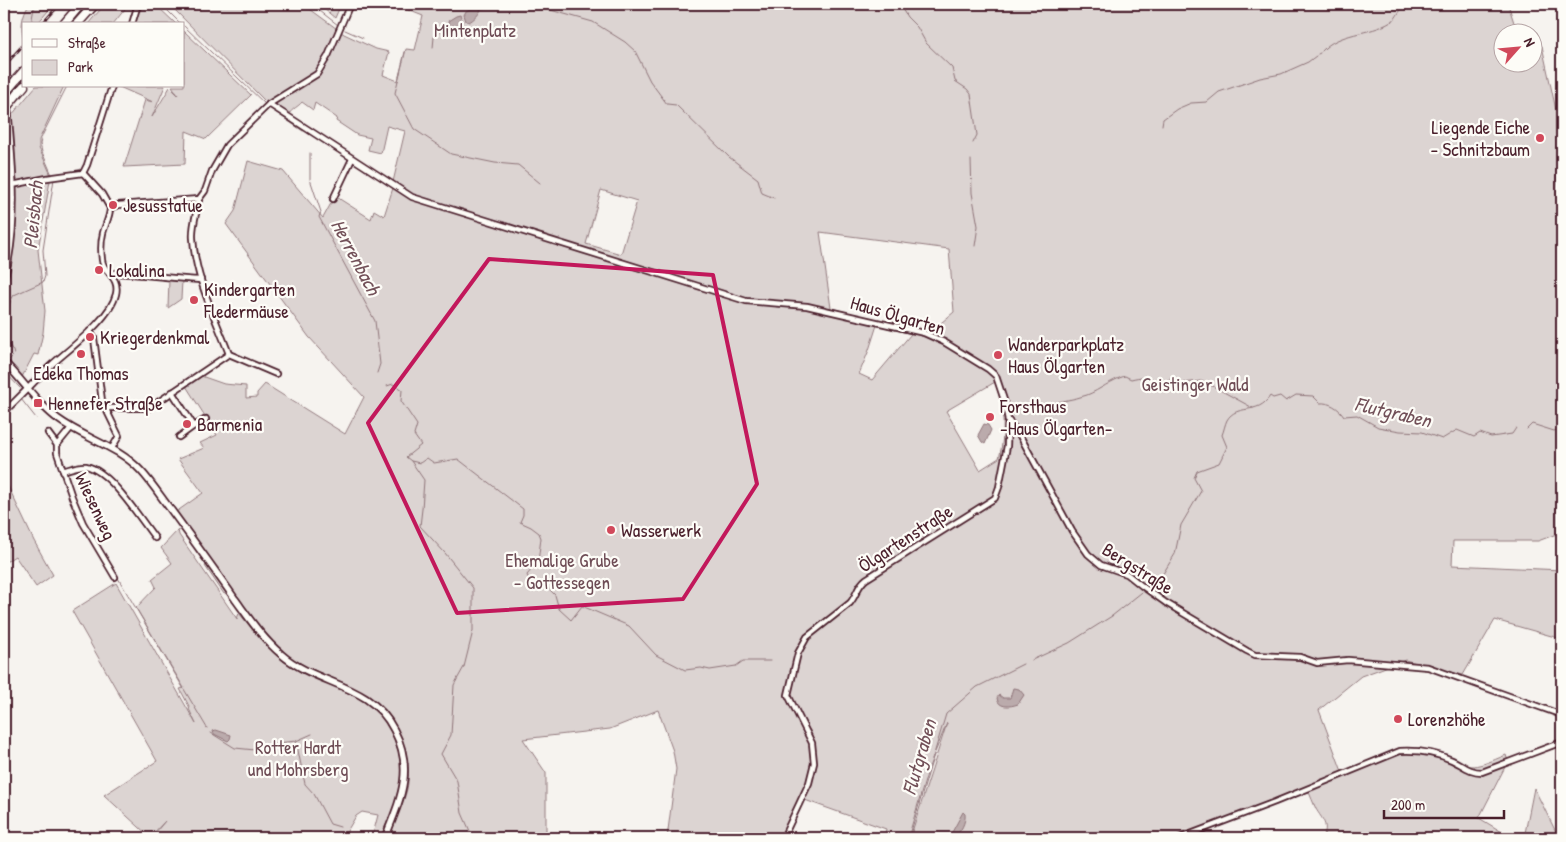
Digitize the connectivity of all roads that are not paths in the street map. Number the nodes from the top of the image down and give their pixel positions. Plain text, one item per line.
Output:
1 (81, 4) edge
2 (94, 4) edge
3 (138, 4) edge
4 (350, 4) edge
5 (66, 22) edge
6 (79, 22) edge
7 (133, 22) edge
8 (4, 58) edge
9 (22, 73) edge
10 (22, 88) edge
11 (111, 88) edge
12 (4, 94) edge
13 (270, 104) junction
14 (4, 110) edge
15 (352, 159) junction
16 (83, 173) junction
17 (12, 185) junction
18 (199, 199) junction
19 (333, 199) dead end
20 (110, 208) junction
21 (110, 273) junction
22 (4, 279) edge
23 (201, 280) junction
24 (90, 331) junction
25 (229, 354) junction
26 (4, 362) edge
27 (276, 374) dead end
28 (28, 388) junction
29 (172, 392) junction
30 (105, 408) junction
31 (4, 412) edge
32 (206, 419) dead end
33 (1008, 420) junction
34 (194, 426) junction
35 (71, 428) junction
36 (48, 433) dead end
37 (179, 437) dead end
38 (57, 445) junction
39 (112, 448) junction
40 (63, 471) junction
41 (155, 538) dead end
42 (115, 577) dead end
43 (1562, 715) edge
44 (1562, 742) edge
45 (385, 838) edge
46 (783, 838) edge
47 (1180, 838) edge

1 - 5 highway
2 - 6 highway
3 - 7 street
4 - 13 street
8 - 17 street
9 - 12 highway, bridge
10 - 14 highway, bridge
11 - 16 street
13 - 15 street, Haus Ölgarten
13 - 18 street
15 - 19 street
15 - 33 street, Haus Ölgarten
16 - 17 street
16 - 20 street
17 - 22 street
18 - 20 street
18 - 23 street
20 - 21 street
21 - 23 street
21 - 24 street
23 - 25 street
24 - 28 street
24 - 30 street
25 - 27 street
25 - 29 street
26 - 28 street
28 - 31 street
28 - 35 street
29 - 30 street
29 - 34 street
30 - 39 street
32 - 34 street
33 - 43 street, Bergstraße
33 - 46 street, Ölgartenstraße
34 - 37 street
35 - 38 street
35 - 39 street
36 - 38 street, Wiesenweg
38 - 40 street, Wiesenweg
39 - 45 street
40 - 41 street
40 - 42 street, Wiesenweg
44 - 47 street

